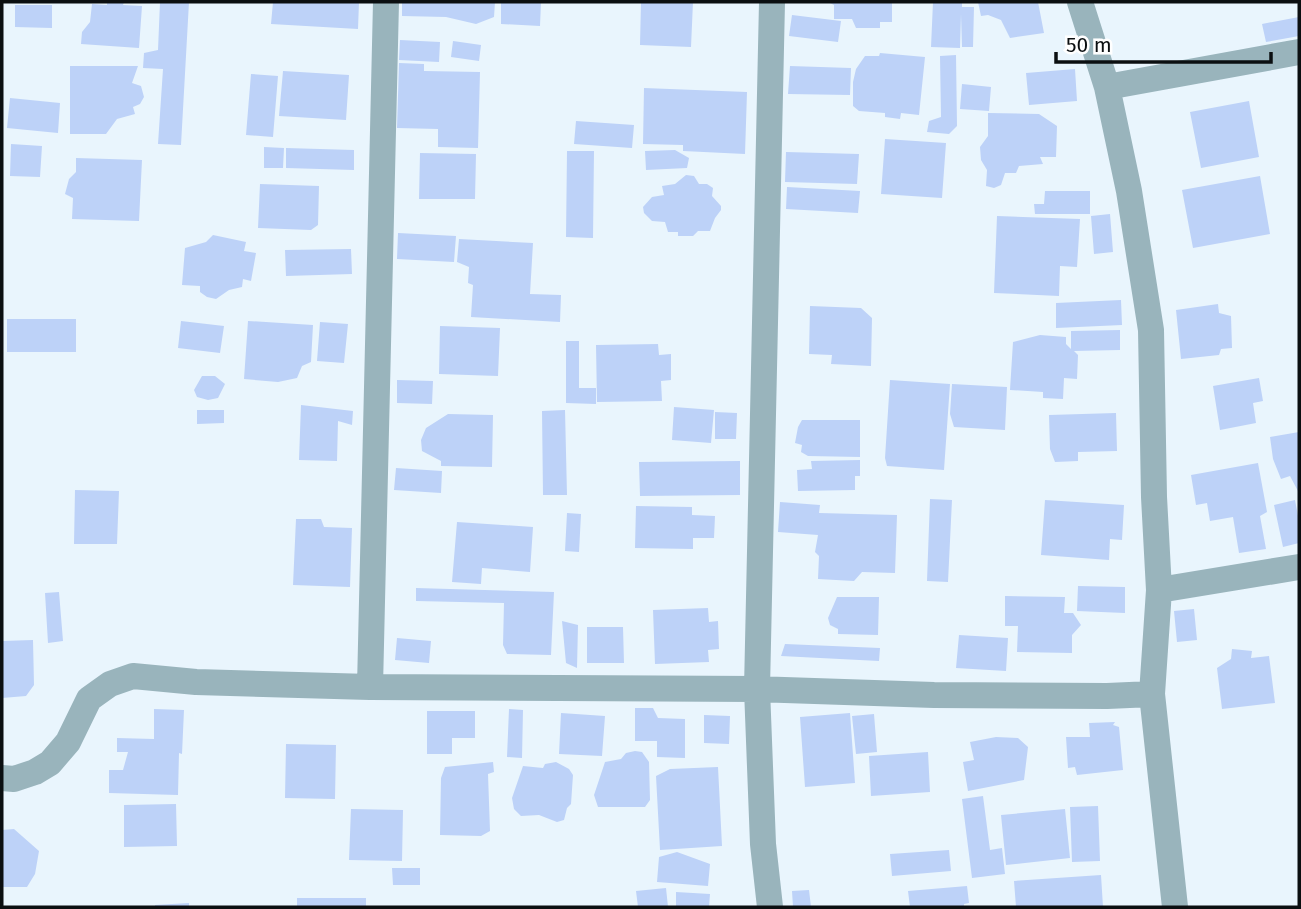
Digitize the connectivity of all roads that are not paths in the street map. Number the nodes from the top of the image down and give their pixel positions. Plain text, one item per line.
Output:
1 (386, 2) edge
2 (772, 2) edge
3 (1080, 2) edge
4 (1299, 52) edge
5 (1107, 87) junction
6 (1299, 568) edge
7 (1159, 590) junction
8 (370, 687) junction
9 (757, 689) junction
10 (1152, 694) junction
11 (2, 778) edge
12 (770, 907) edge
13 (1175, 907) edge

1 - 8 street
2 - 9 street
3 - 5 street
4 - 5 street
5 - 7 street
6 - 7 street
7 - 10 street
8 - 9 street
8 - 11 street
9 - 10 street
9 - 12 street
10 - 13 street

